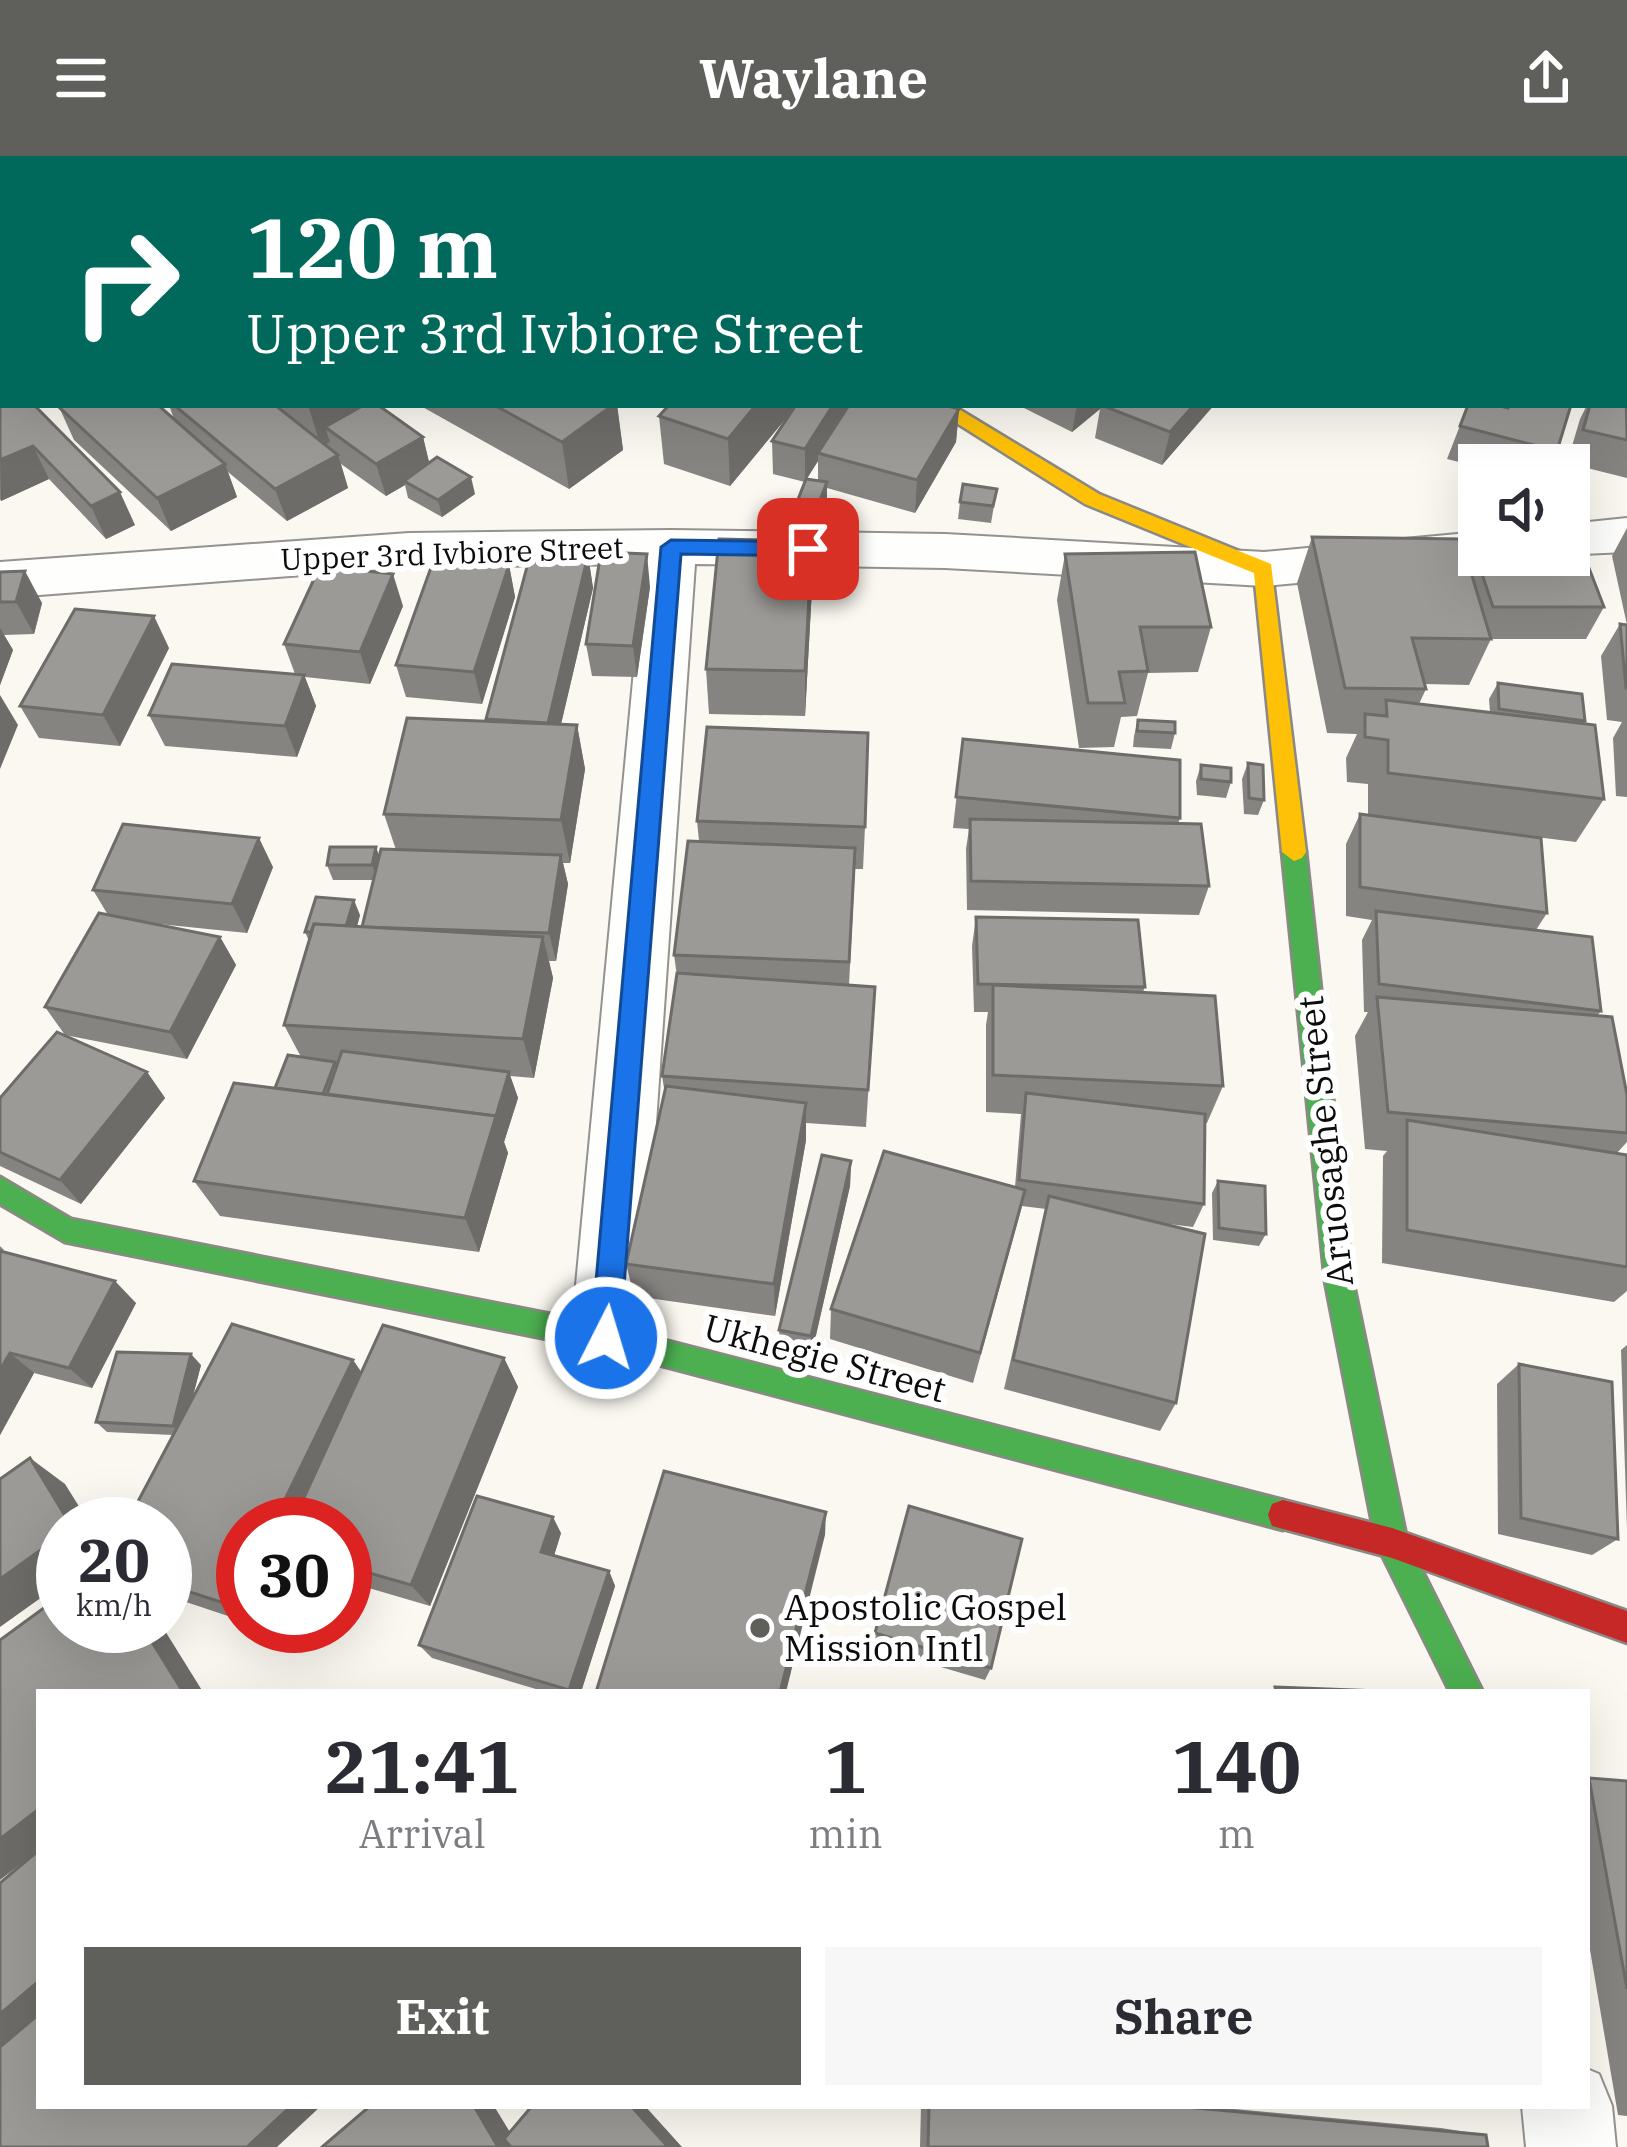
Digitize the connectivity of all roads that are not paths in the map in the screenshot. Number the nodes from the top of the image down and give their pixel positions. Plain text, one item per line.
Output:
1 (943, 408) edge
2 (1627, 536) edge
3 (1590, 539) edge
4 (671, 547) junction
5 (1458, 551) edge
6 (1264, 569) junction
7 (0, 580) edge
8 (0, 1189) edge
9 (606, 1338) junction
10 (1392, 1543) junction
11 (1627, 1627) edge
12 (1465, 1689) edge
13 (1567, 2109) edge
14 (1571, 2147) edge

1 - 6 street
2 - 3 street
4 - 6 street, Upper 3rd Ivbiore Street
4 - 7 street, Upper 3rd Ivbiore Street
4 - 9 street
5 - 6 street, Upper 3rd Ivbiore Street
6 - 10 street, Aruosaghe Street
8 - 9 street, Ukhegie Street
9 - 10 street, Ukhegie Street
10 - 11 street, Ukhegie Street
10 - 12 street, Aruosaghe Street
13 - 14 street

